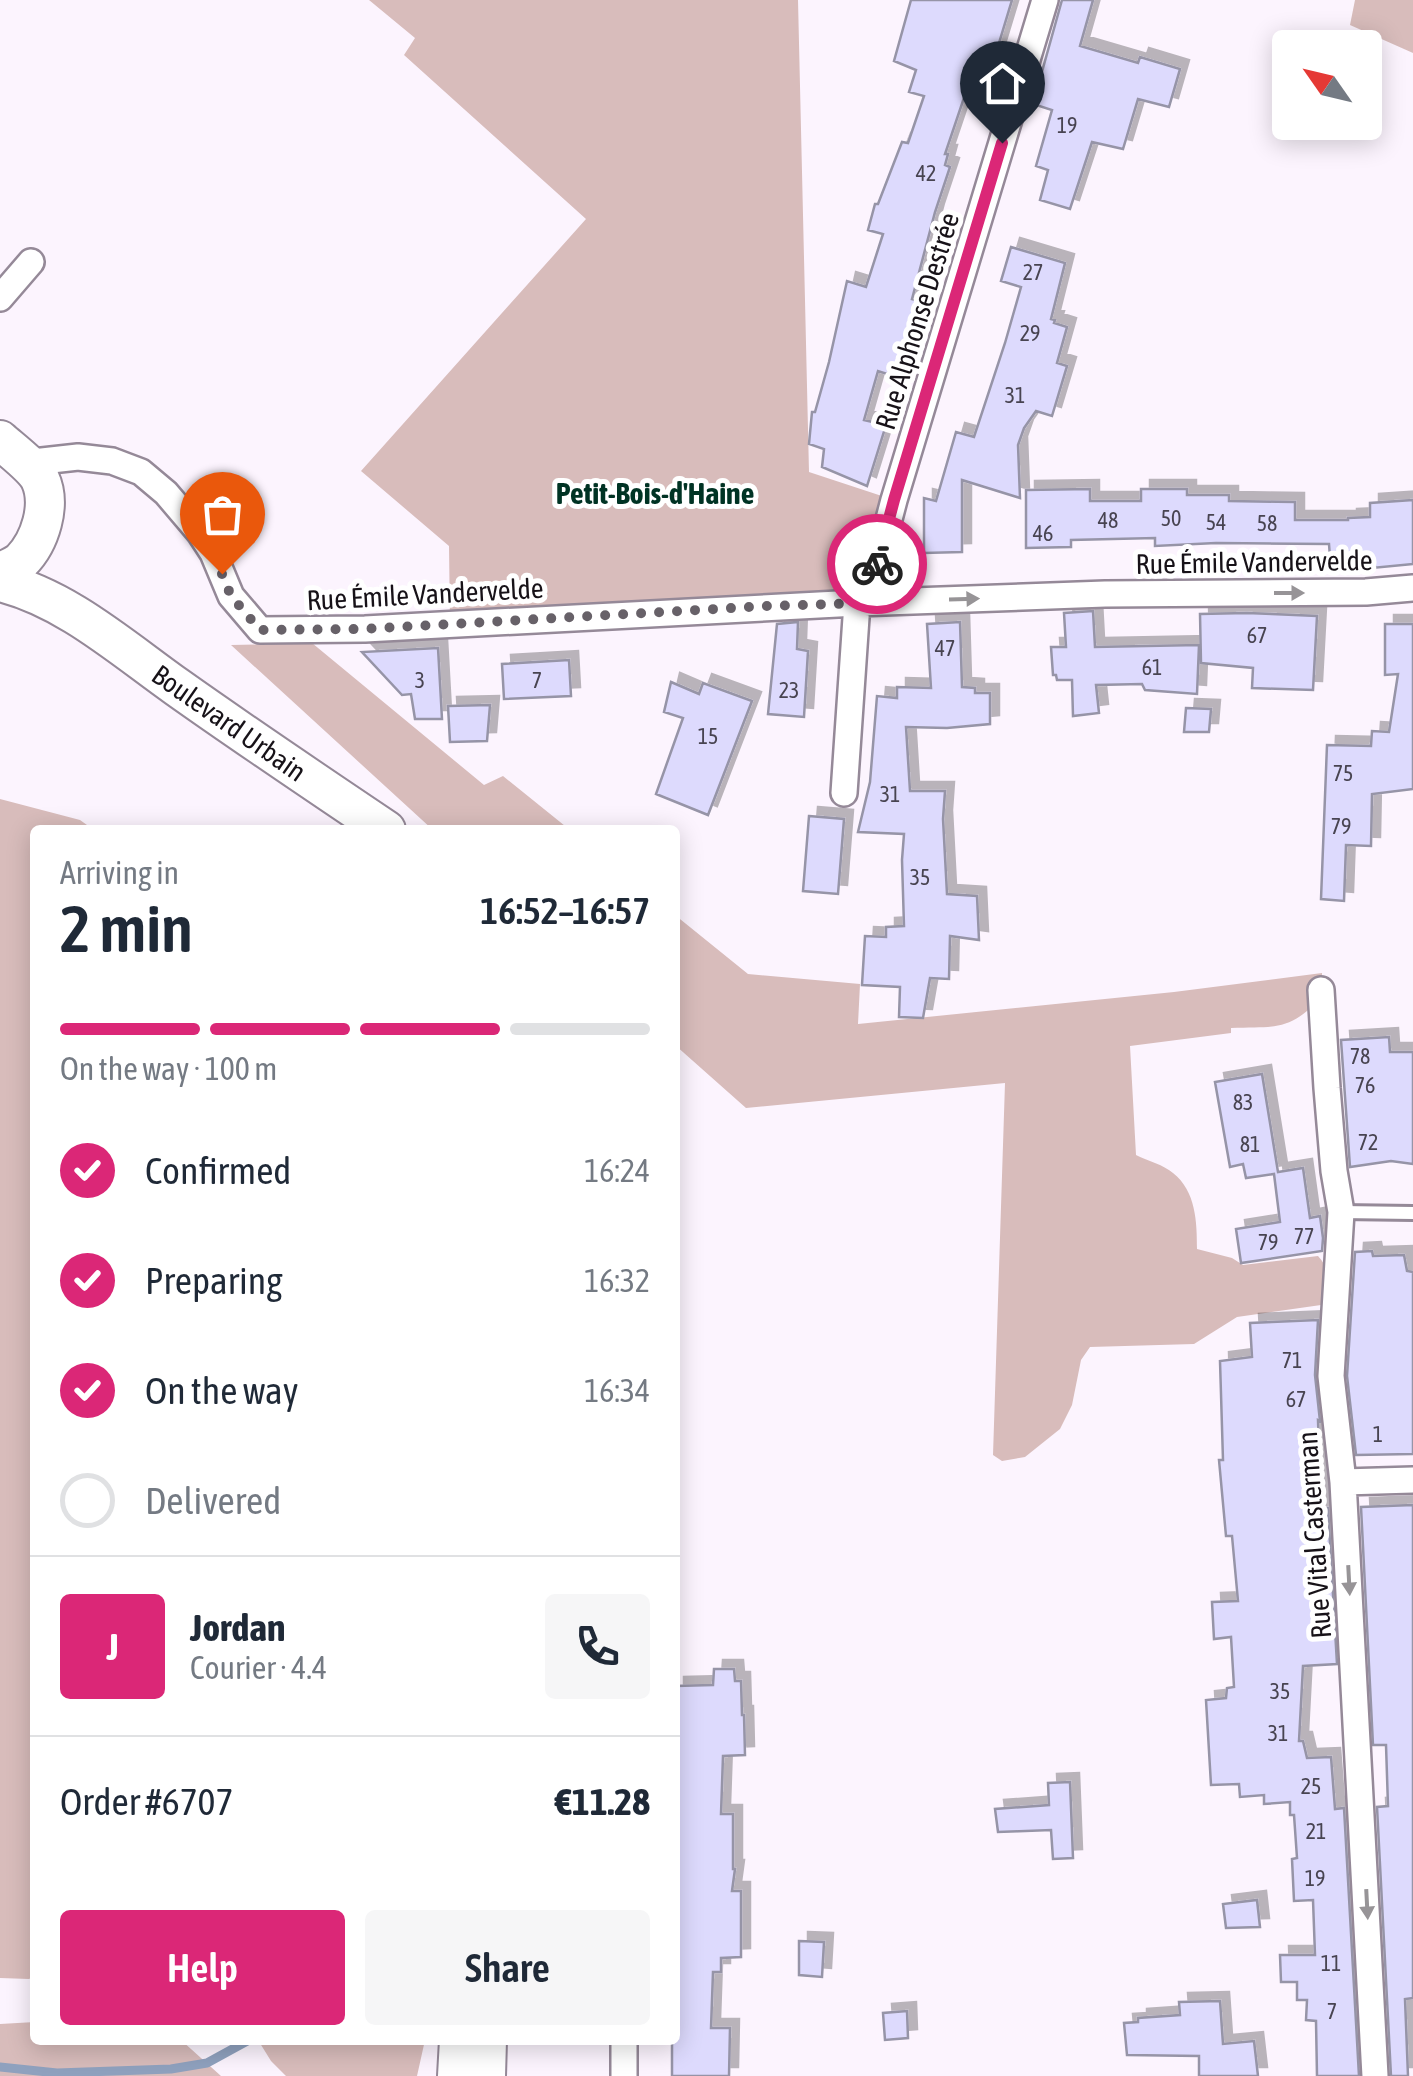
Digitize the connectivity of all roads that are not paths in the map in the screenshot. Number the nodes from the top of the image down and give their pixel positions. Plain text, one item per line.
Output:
1 (1045, 0) edge
2 (32, 262) dead end
3 (0, 298) edge
4 (11, 450) edge
5 (78, 458) junction
6 (44, 502) junction
7 (36, 540) junction
8 (0, 573) edge
9 (0, 582) edge
10 (1413, 588) edge
11 (862, 603) junction
12 (73, 613) junction
13 (844, 793) dead end
14 (379, 825) edge
15 (1322, 990) dead end
16 (1341, 1212) junction
17 (1413, 1213) edge
18 (1413, 1480) edge
19 (1343, 1482) junction
20 (459, 2045) edge
21 (488, 2045) edge
22 (624, 2045) edge
23 (457, 2076) edge
24 (486, 2076) edge
25 (624, 2076) edge
26 (1375, 2076) edge

1 - 11 street, Rue Alphonse Destrée
2 - 3 street
4 - 5 street, Rue Émile Vandervelde
4 - 6 main road
5 - 6 street
5 - 11 street, Rue Émile Vandervelde
6 - 7 main road
7 - 8 main road
7 - 12 main road, Boulevard Urbain
9 - 12 main road, Boulevard Urbain
11 -> 10 street, Rue Émile Vandervelde
11 - 13 street
12 - 14 main road, Boulevard Urbain
15 - 16 street, Rue Vital Casterman
16 - 17 lane
16 - 19 street, Rue Vital Casterman
18 - 19 street
19 -> 26 street, Rue Vital Casterman
20 - 23 main road
21 - 24 main road
22 - 25 street

